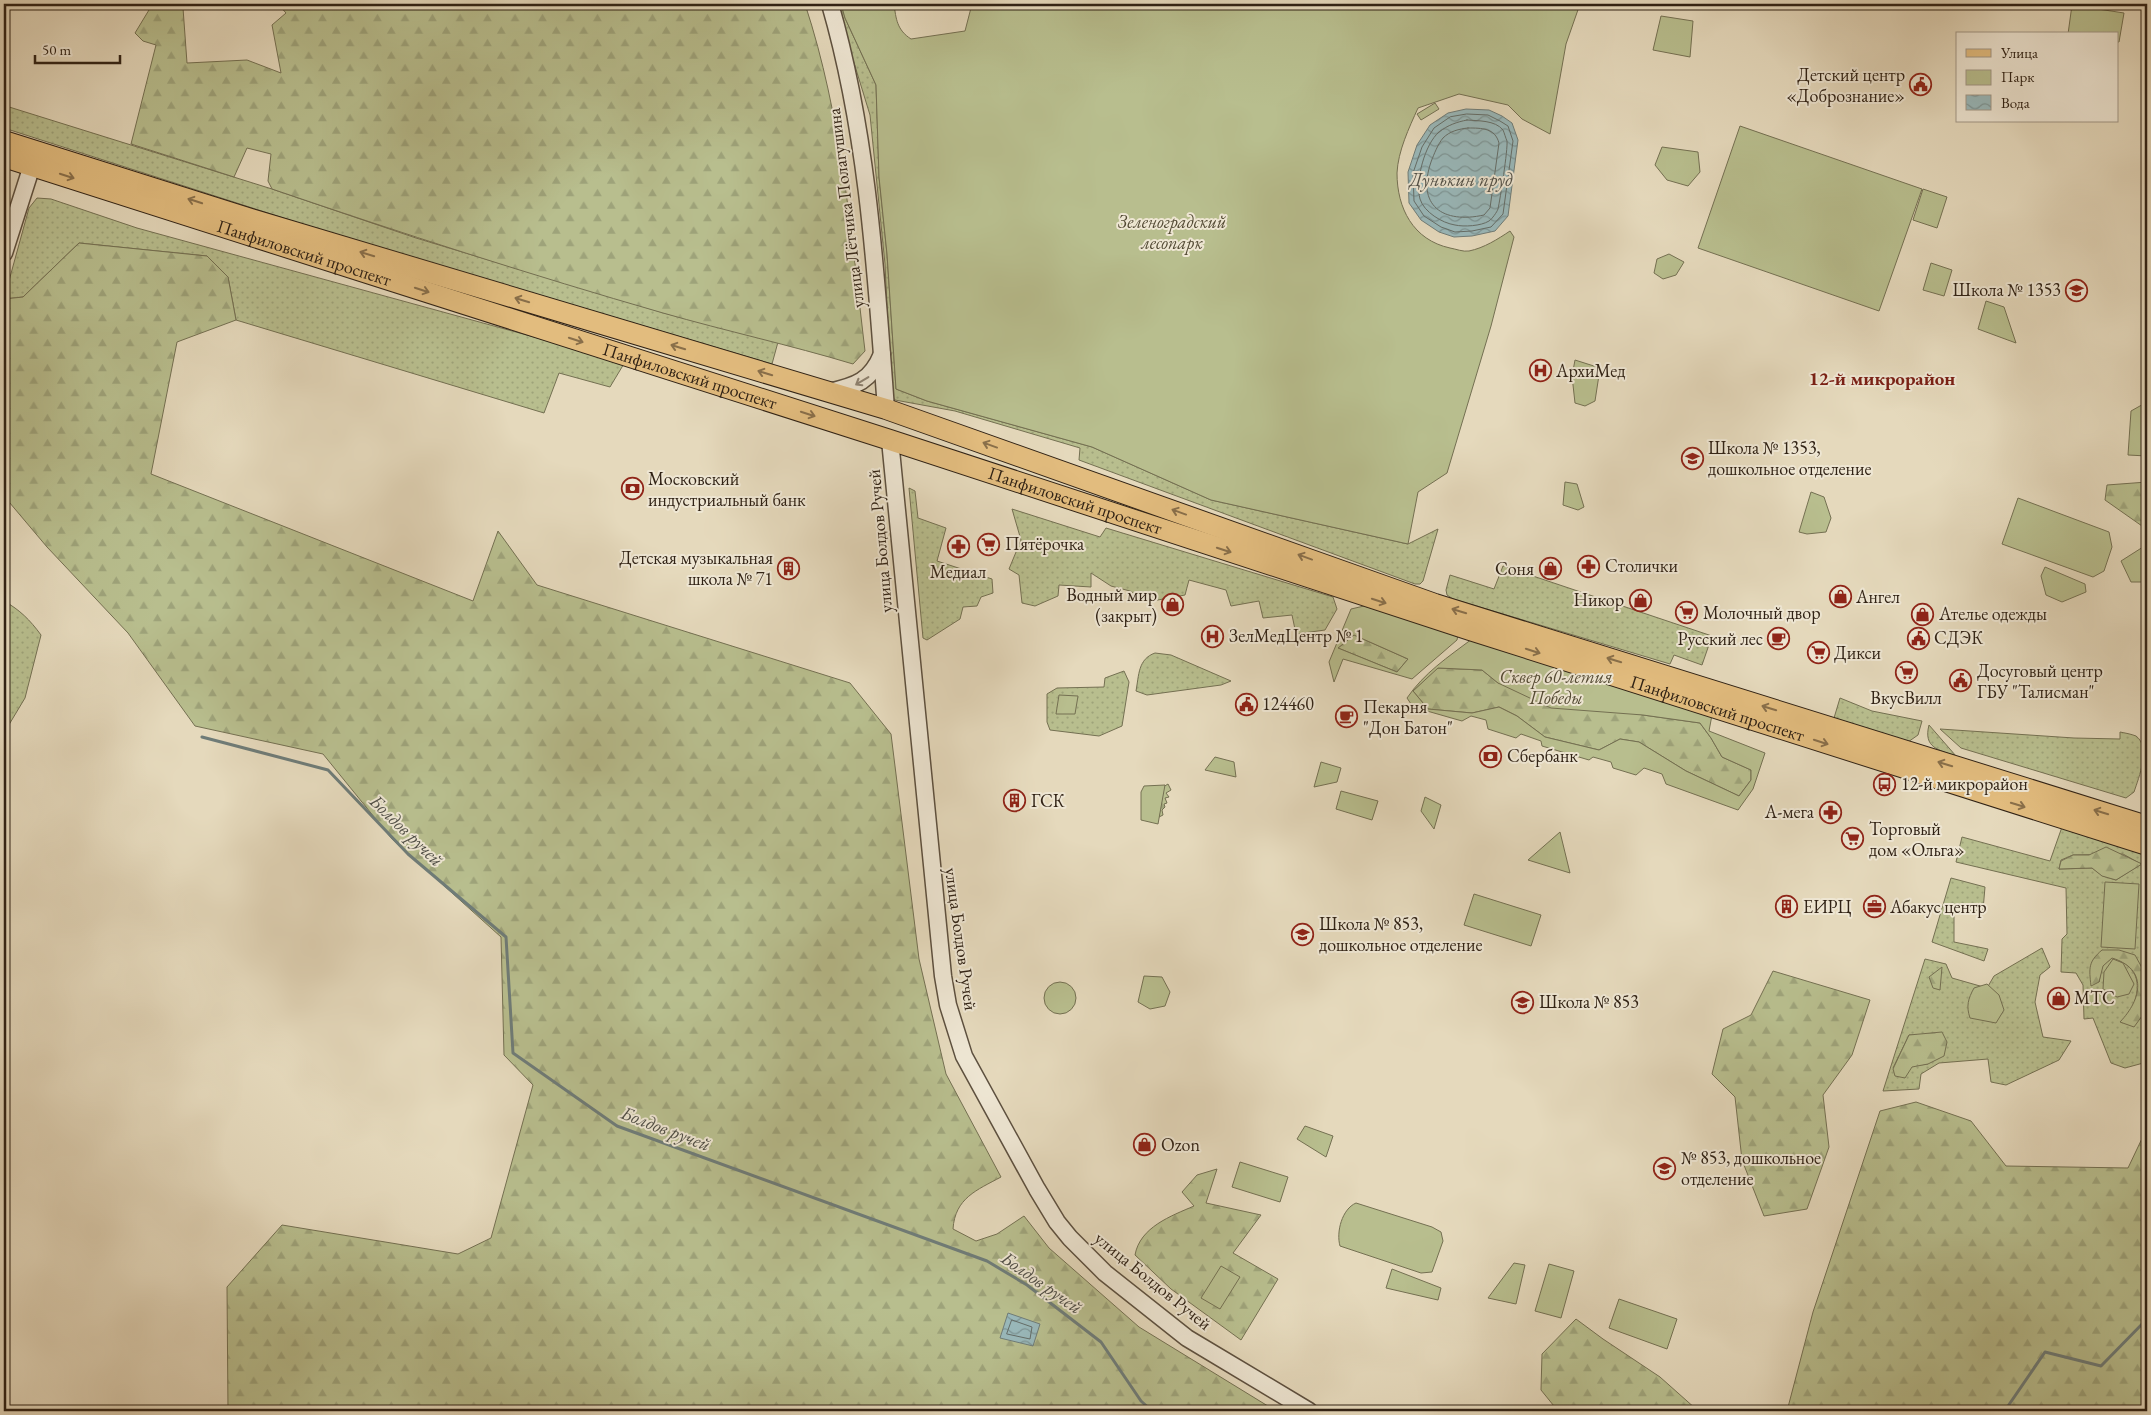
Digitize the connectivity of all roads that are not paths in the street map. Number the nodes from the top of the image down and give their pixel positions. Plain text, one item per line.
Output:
1 (830, 4) edge
2 (4, 141) edge
3 (4, 157) edge
4 (34, 159) junction
5 (4, 253) edge
6 (882, 354) junction
7 (829, 392) junction
8 (886, 410) junction
9 (890, 440) junction
10 (2147, 826) edge
11 (2147, 845) edge
12 (1309, 1411) edge

1 - 6 street, улица Лётчика Полагушина
2 - 4 main road, Панфиловский проспект
3 - 4 main road, Панфиловский проспект
4 - 5 street
7 -> 4 main road, Панфиловский проспект
4 -> 9 main road, Панфиловский проспект
6 -> 7 street
6 - 8 street, улица Лётчика Полагушина
7 - 8 main road, Панфиловский проспект
8 - 9 main road
10 -> 8 main road, Панфиловский проспект
9 -> 11 main road, Панфиловский проспект
9 - 12 street, улица Болдов Ручей

